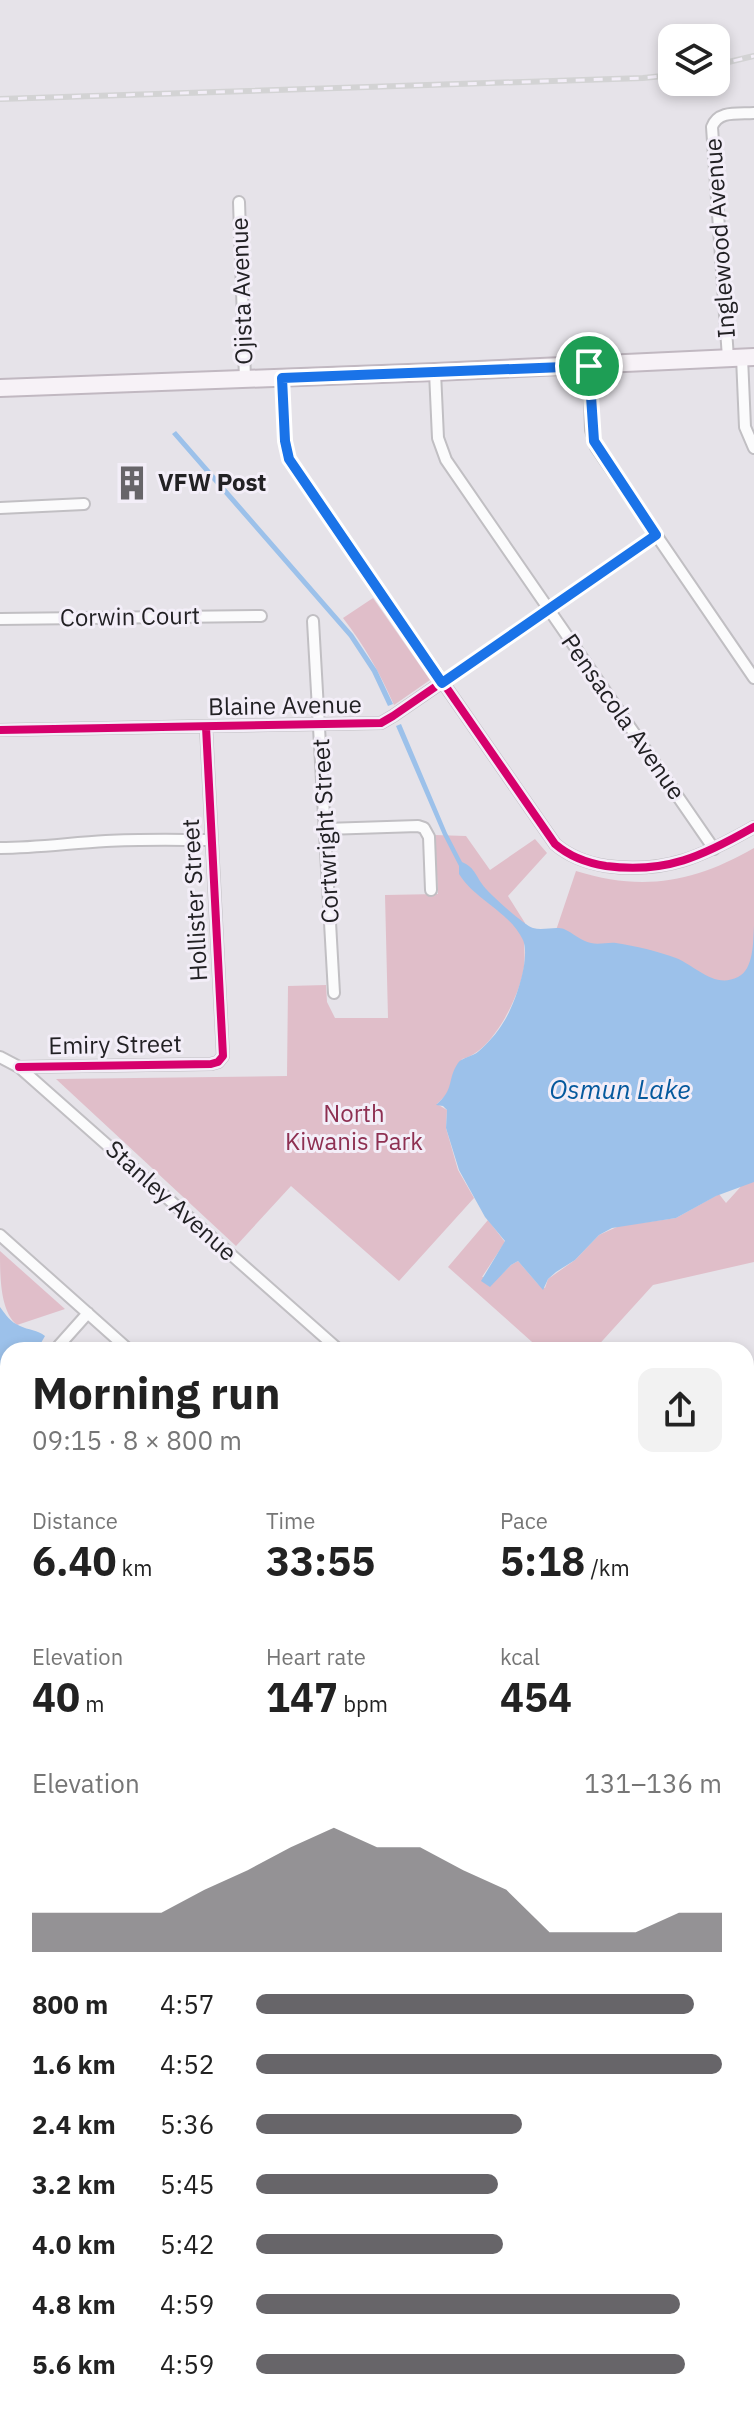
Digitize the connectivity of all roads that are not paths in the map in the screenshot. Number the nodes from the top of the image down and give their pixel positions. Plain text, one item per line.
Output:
1 (754, 113) edge
2 (239, 202) dead end
3 (741, 357) edge
4 (589, 366) junction
5 (435, 372) junction
6 (282, 378) junction
7 (245, 379) junction
8 (0, 388) edge
9 (754, 448) edge
10 (84, 504) dead end
11 (0, 508) edge
12 (656, 535) junction
13 (549, 609) junction
14 (261, 616) dead end
15 (0, 619) edge
16 (313, 621) dead end
17 (754, 678) edge
18 (442, 683) junction
19 (320, 725) junction
20 (206, 727) junction
21 (0, 730) edge
22 (754, 827) edge
23 (325, 829) junction
24 (212, 840) junction
25 (0, 848) edge
26 (714, 849) junction
27 (431, 890) dead end
28 (334, 993) dead end
29 (0, 1057) edge
30 (211, 1064) joint
31 (19, 1067) junction
32 (0, 1228) edge
33 (0, 1235) edge
34 (88, 1313) junction
35 (62, 1342) edge
36 (120, 1342) edge
37 (330, 1342) edge

1 - 3 street, Inglewood Avenue
2 - 7 street, Ojista Avenue
3 - 4 main road
3 - 9 street, Inglewood Avenue
4 - 5 main road
4 - 12 street
5 - 6 main road
5 - 13 street, Pensacola Avenue
6 - 7 main road
6 - 18 street
7 - 8 main road
10 - 11 street
12 - 13 street, Blaine Avenue
12 - 17 street
13 - 18 street, Blaine Avenue
13 - 26 street, Pensacola Avenue
14 - 15 street, Corwin Court
16 - 19 street, Cortwright Street
18 - 19 street, Blaine Avenue
18 - 26 street
19 - 20 street, Blaine Avenue
19 - 23 street, Cortwright Street
20 - 21 street, Blaine Avenue
20 - 24 street, Hollister Street
22 - 26 street
23 - 27 street
23 - 28 street, Cortwright Street
24 - 25 street
24 - 30 street, Hollister Street
29 - 31 street, Stanley Avenue
30 - 31 street, Emiry Street
31 - 37 street, Stanley Avenue
32 - 33 street
33 - 34 street
34 - 35 street
34 - 36 street

